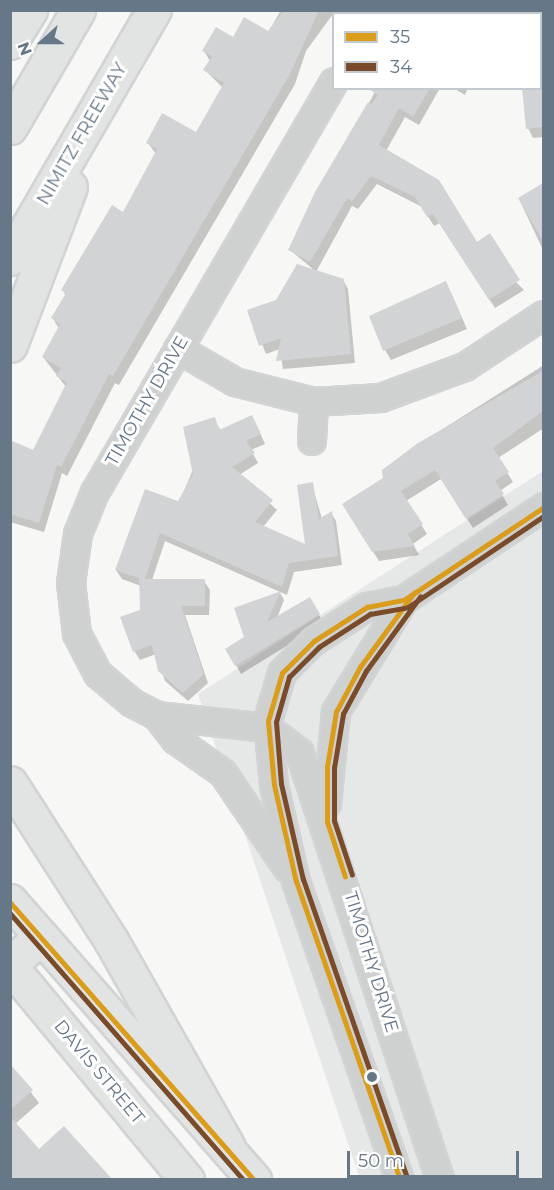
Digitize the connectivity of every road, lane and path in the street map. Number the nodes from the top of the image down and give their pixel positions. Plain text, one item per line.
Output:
1 (30, 10) edge
2 (78, 10) edge
3 (154, 10) edge
4 (10, 42) edge
5 (332, 84) edge
6 (103, 98) junction
7 (10, 127) edge
8 (10, 258) edge
9 (543, 315) edge
10 (10, 345) edge
11 (178, 349) junction
12 (314, 402) junction
13 (312, 441) dead end
14 (543, 507) edge
15 (404, 600) junction
16 (157, 716) junction
17 (267, 728) junction
18 (10, 783) edge
19 (327, 822) junction
20 (296, 882) junction
21 (10, 902) edge
22 (41, 937) junction
23 (10, 965) edge
24 (228, 1147) junction
25 (187, 1179) edge
26 (254, 1179) edge
27 (400, 1179) edge
28 (440, 1179) edge

1 - 4 main road
2 - 7 main road
3 - 6 main road, NIMITZ FREEWAY
5 - 11 street, TIMOTHY DRIVE
6 - 8 main road, NIMITZ FREEWAY
6 - 10 main road
9 - 12 street
11 - 12 street
11 - 16 street, TIMOTHY DRIVE
12 - 13 street
14 - 15 street
15 - 17 street
15 - 19 street
16 - 17 street, TIMOTHY DRIVE
16 - 20 street, TIMOTHY DRIVE
17 - 19 street, TIMOTHY DRIVE
17 - 20 street, TIMOTHY DRIVE
18 - 24 main road
19 - 28 street, TIMOTHY DRIVE
20 - 27 street, TIMOTHY DRIVE
21 - 22 main road
22 - 23 main road
22 - 24 main road
23 - 25 main road, DAVIS STREET
24 - 26 main road

